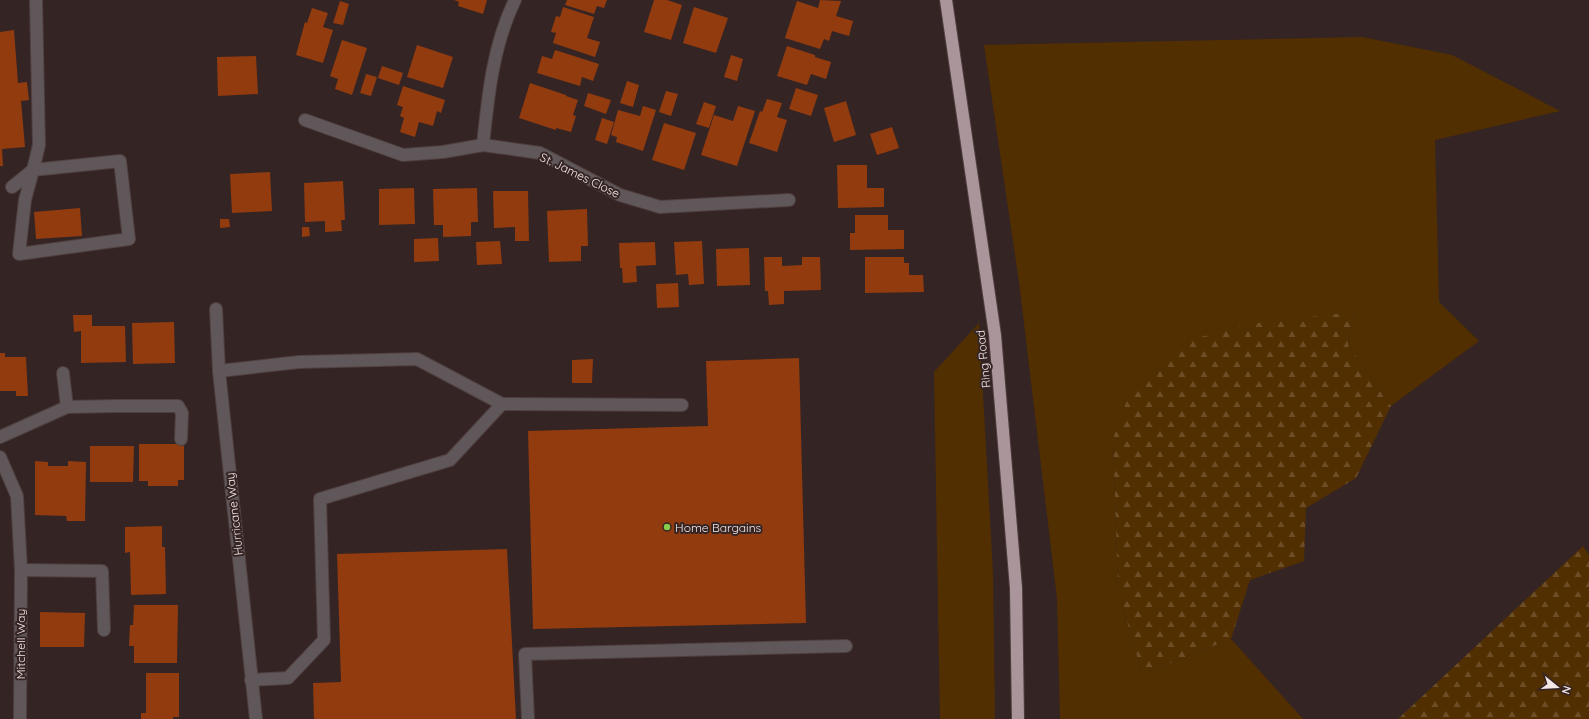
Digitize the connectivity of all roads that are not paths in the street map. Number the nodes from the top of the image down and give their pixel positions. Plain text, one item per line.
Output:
1 (36, 0) edge
2 (515, 0) edge
3 (946, 0) edge
4 (305, 120) dead end
5 (483, 145) junction
6 (33, 170) junction
7 (12, 187) dead end
8 (789, 200) dead end
9 (216, 309) dead end
10 (219, 371) junction
11 (63, 373) dead end
12 (502, 404) junction
13 (682, 405) dead end
14 (67, 406) junction
15 (0, 437) edge
16 (181, 440) dead end
17 (0, 457) edge
18 (21, 570) junction
19 (104, 630) dead end
20 (846, 646) dead end
21 (251, 680) junction
22 (20, 719) edge
23 (256, 719) edge
24 (528, 719) edge
25 (1018, 719) edge

1 - 6 street
2 - 5 street
3 - 25 highway, Ring Road
4 - 5 street, St. James Close
5 - 8 street, St. James Close
6 - 6 street
6 - 7 street
9 - 10 street, Hurricane Way
10 - 12 street
10 - 21 street, Hurricane Way
11 - 14 street
12 - 13 street
12 - 21 street
14 - 15 street
14 - 16 street
17 - 18 street, Mitchell Way
18 - 19 street
18 - 22 street, Mitchell Way
20 - 24 street
21 - 23 street, Hurricane Way

